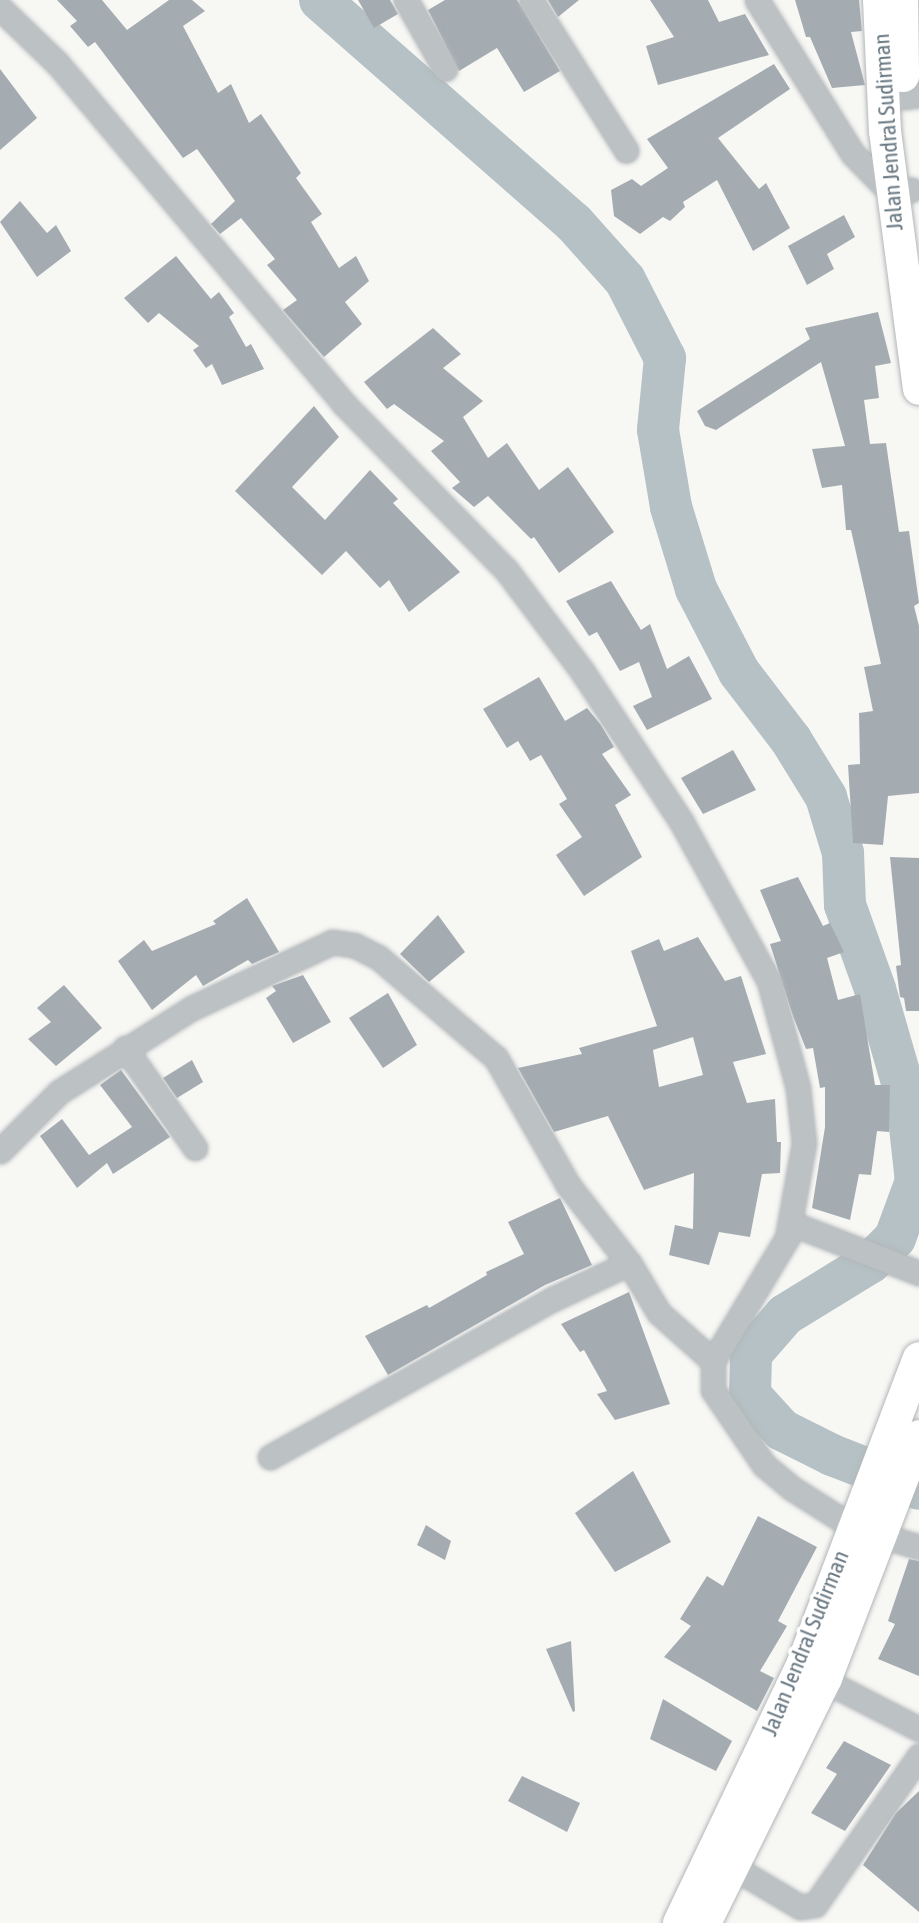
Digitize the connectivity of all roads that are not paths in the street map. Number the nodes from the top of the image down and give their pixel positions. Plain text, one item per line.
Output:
1 (406, 0) edge
2 (531, 0) edge
3 (757, 0) edge
4 (879, 0) edge
5 (902, 0) edge
6 (0, 8) edge
7 (445, 69) dead end
8 (911, 96) edge
9 (626, 150) dead end
10 (902, 193) junction
11 (919, 242) edge
12 (919, 388) edge
13 (125, 1048) junction
14 (195, 1148) dead end
15 (0, 1151) edge
16 (790, 1223) junction
17 (629, 1263) junction
18 (919, 1273) edge
19 (919, 1358) edge
20 (713, 1361) junction
21 (905, 1449) edge
22 (270, 1457) dead end
23 (872, 1517) junction
24 (919, 1547) edge
25 (813, 1674) junction
26 (919, 1729) edge
27 (919, 1756) edge
28 (733, 1867) junction
29 (679, 1923) edge
30 (705, 1923) edge

1 - 7 street
2 - 9 street
3 - 10 street
4 - 10 highway, Jalan Jendral Sudirman
5 - 8 highway, Jalan Jendral Sudirman
6 - 16 street
8 - 10 highway, Jalan Jendral Sudirman
10 - 11 highway, Jalan Jendral Sudirman
10 - 12 highway, Jalan Jendral Sudirman
13 - 14 street
13 - 15 street
13 - 17 street
16 - 18 street
16 - 20 street
17 - 20 street
17 - 22 street
19 - 21 highway, Jalan Jendral Sudirman
20 - 23 street
21 - 23 highway, Jalan Jendral Sudirman
23 - 24 street
23 - 25 highway, Jalan Jendral Sudirman
25 - 26 street
25 - 28 highway, Jalan Jendral Sudirman
25 - 29 highway, Jalan Jendral Sudirman
27 - 28 street
28 - 30 highway, Jalan Jendral Sudirman

